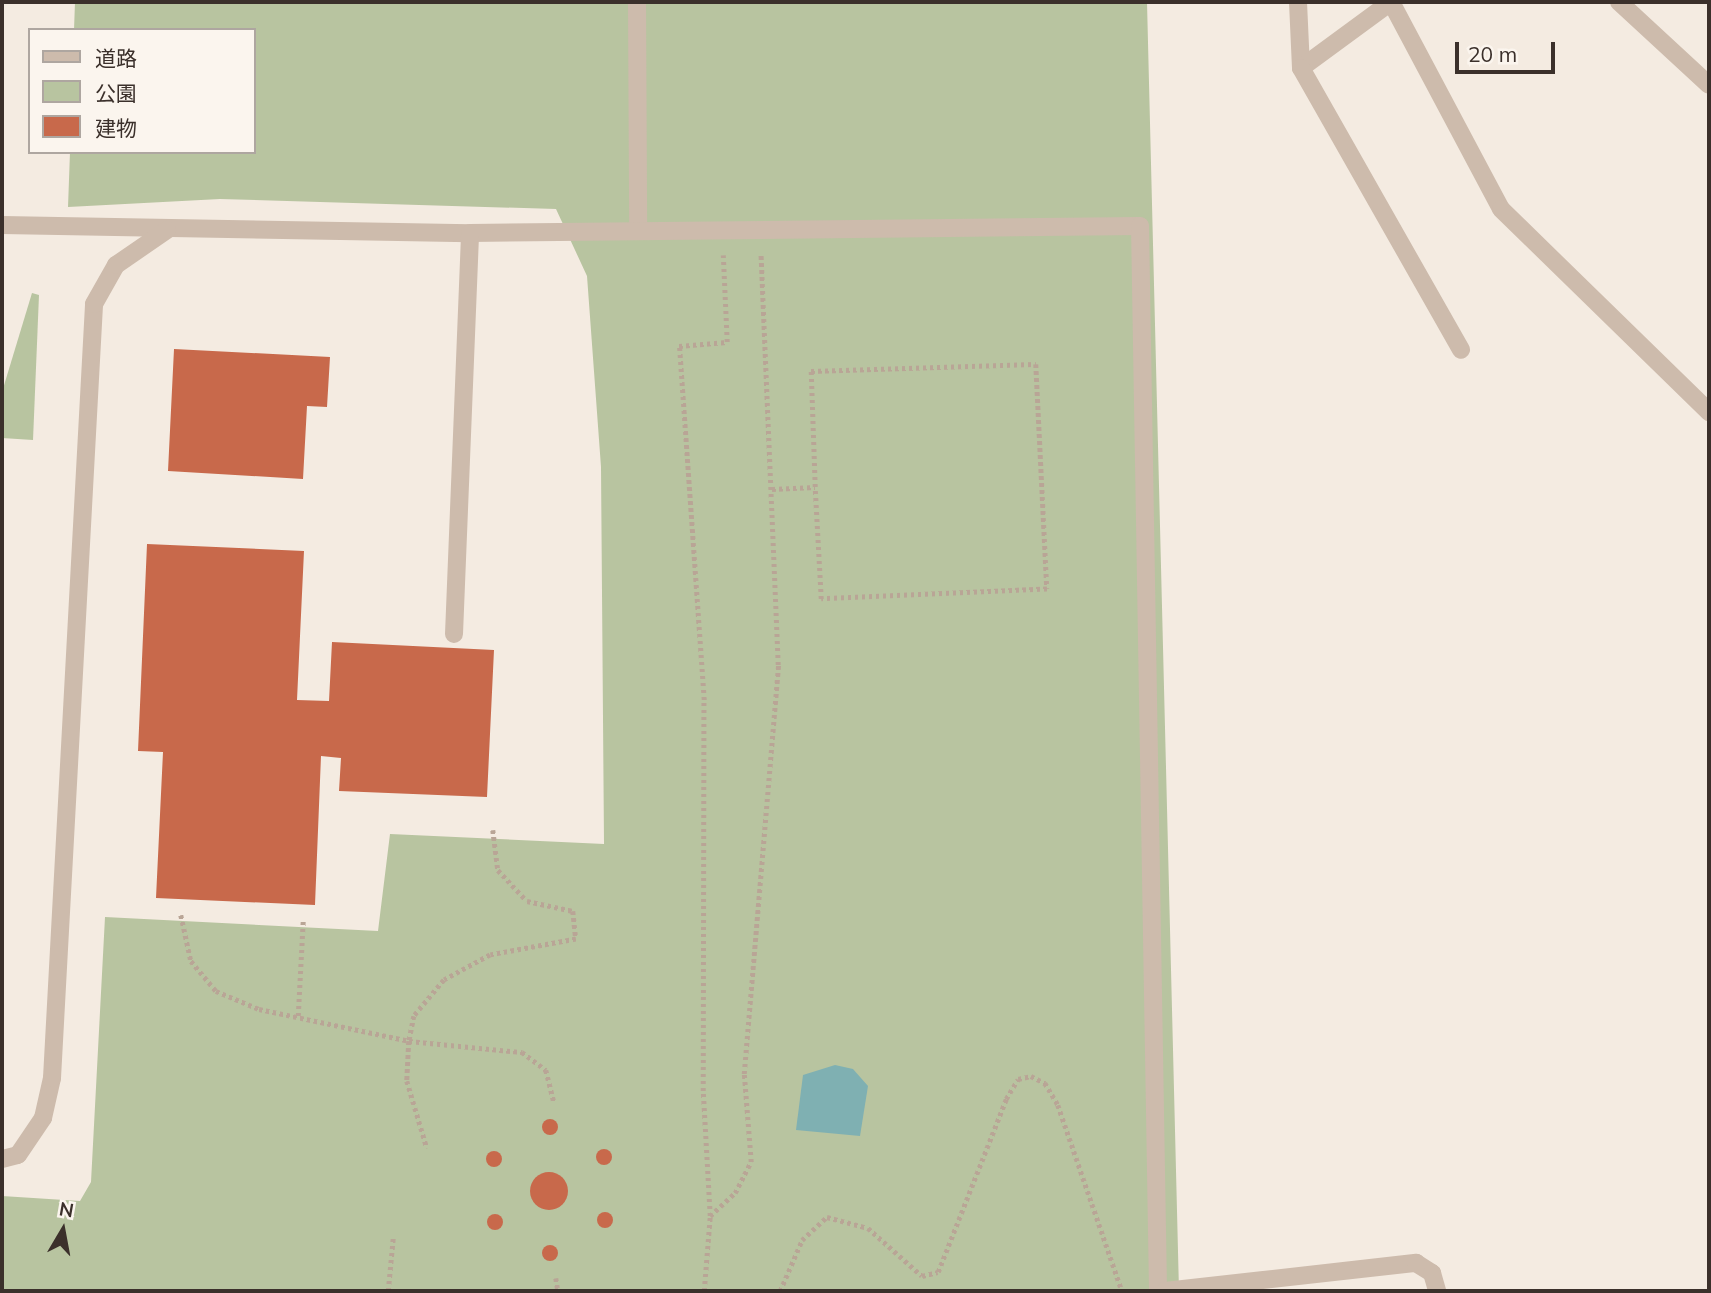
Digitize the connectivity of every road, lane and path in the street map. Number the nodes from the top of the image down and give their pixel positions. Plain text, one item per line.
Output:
1 (637, 2) edge
2 (1298, 2) edge
3 (1391, 2) edge
4 (1619, 2) edge
5 (1301, 68) junction
6 (1709, 85) edge
7 (2, 225) edge
8 (167, 230) junction
9 (721, 230) junction
10 (760, 230) junction
11 (638, 231) junction
12 (470, 233) junction
13 (1461, 350) dead end
14 (1709, 412) edge
15 (815, 487) junction
16 (772, 489) junction
17 (454, 634) dead end
18 (493, 830) dead end
19 (181, 915) dead end
20 (303, 920) dead end
21 (298, 1016) junction
22 (409, 1041) junction
23 (554, 1101) dead end
24 (428, 1147) dead end
25 (2, 1159) edge
26 (710, 1216) junction
27 (393, 1238) dead end
28 (556, 1278) dead end
29 (388, 1291) edge
30 (558, 1291) edge
31 (704, 1291) edge
32 (780, 1291) edge
33 (1122, 1291) edge
34 (1158, 1291) edge
35 (1165, 1291) edge
36 (1437, 1291) edge

1 - 11 street
2 - 5 street
3 - 5 street
3 - 14 street
4 - 6 street
5 - 13 street
7 - 8 street
8 - 12 street
8 - 25 street
9 - 10 street
9 - 11 street
9 - 26 path
10 - 16 path
10 - 34 street
11 - 12 street
12 - 17 street
15 - 15 path
15 - 16 path
16 - 26 path
18 - 22 path
19 - 21 path
20 - 21 path
21 - 22 path
22 - 23 path
22 - 24 path
26 - 31 path
27 - 29 path
28 - 30 path
32 - 33 path
35 - 36 street

